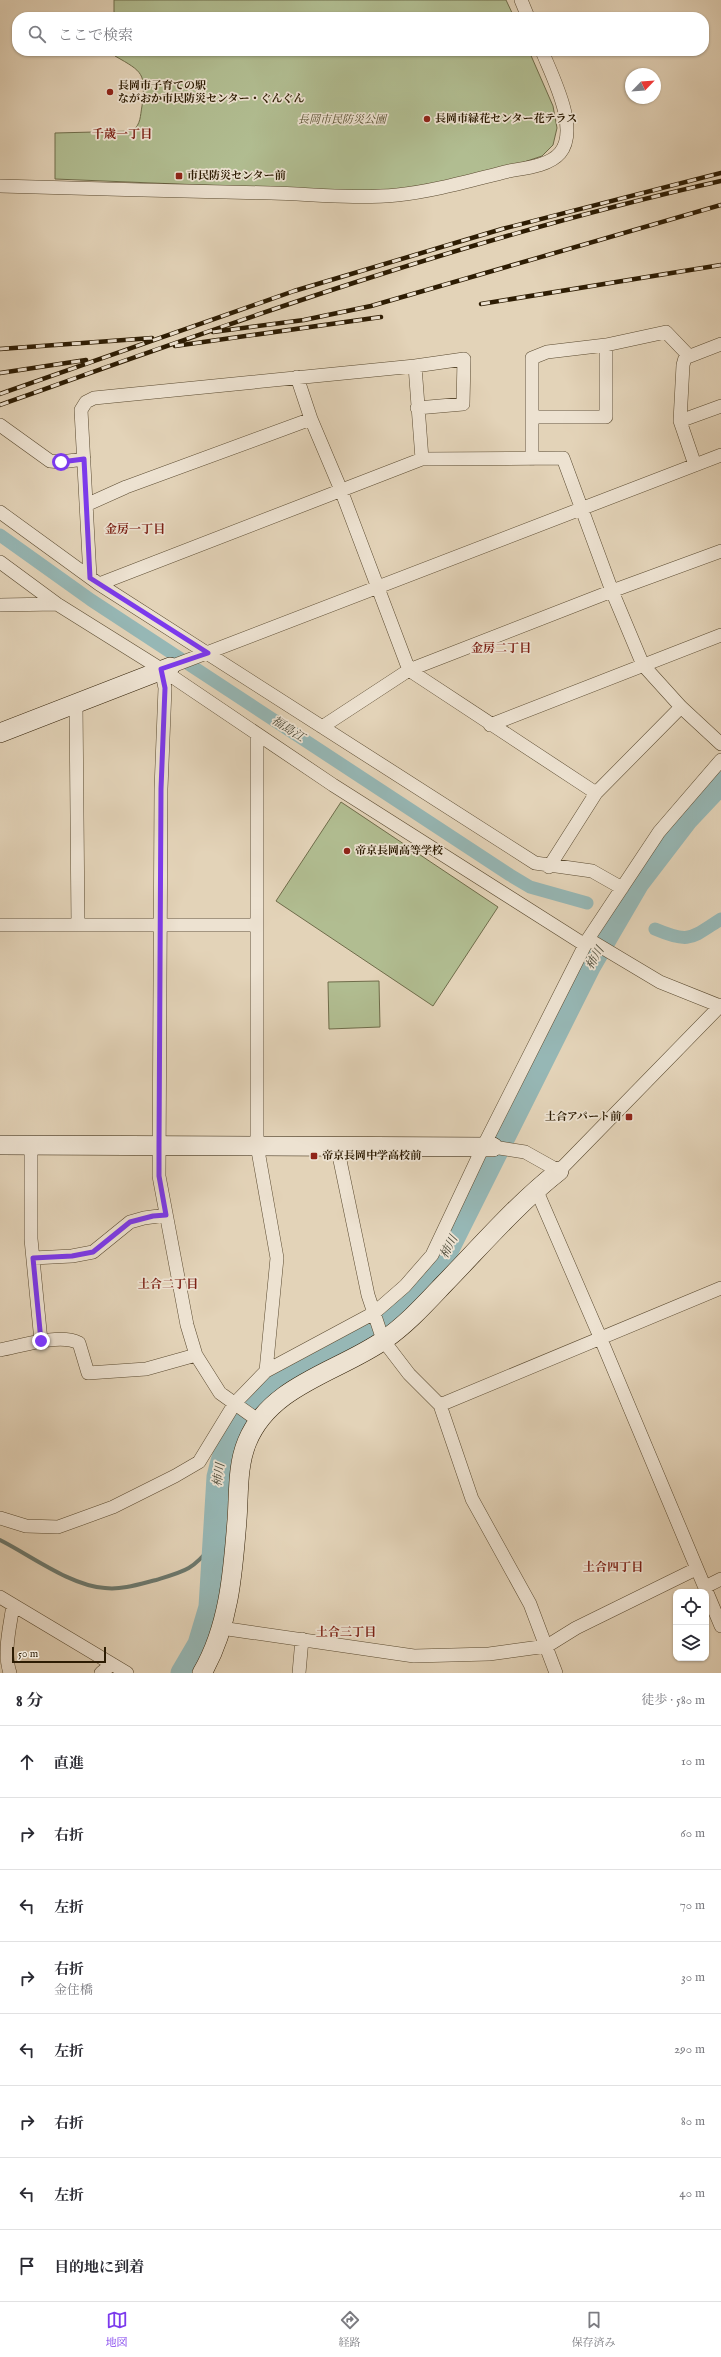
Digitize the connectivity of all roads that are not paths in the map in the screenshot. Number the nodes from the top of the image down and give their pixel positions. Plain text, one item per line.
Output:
1 (521, 0) edge
2 (526, 12) edge
3 (544, 56) edge
4 (0, 186) edge
5 (721, 344) edge
6 (606, 345) junction
7 (689, 356) junction
8 (415, 366) junction
9 (297, 377) junction
10 (721, 406) edge
11 (417, 408) junction
12 (533, 417) junction
13 (311, 419) junction
14 (680, 422) junction
15 (0, 425) edge
16 (721, 455) edge
17 (84, 459) junction
18 (422, 459) junction
19 (532, 459) junction
20 (695, 465) junction
21 (341, 490) junction
22 (86, 505) junction
23 (580, 509) junction
24 (0, 512) edge
25 (721, 551) edge
26 (0, 562) edge
27 (94, 581) junction
28 (376, 586) junction
29 (612, 591) junction
30 (57, 604) junction
31 (0, 605) edge
32 (721, 635) edge
33 (203, 654) junction
34 (643, 665) junction
35 (166, 668) junction
36 (409, 670) junction
37 (76, 704) junction
38 (681, 707) junction
39 (490, 725) junction
40 (322, 727) junction
41 (0, 733) edge
42 (257, 734) junction
43 (721, 744) edge
44 (721, 760) edge
45 (596, 793) junction
46 (549, 867) junction
47 (622, 888) junction
48 (0, 925) edge
49 (78, 925) junction
50 (160, 925) junction
51 (256, 925) junction
52 (588, 942) junction
53 (720, 1006) edge
54 (0, 1145) edge
55 (257, 1145) junction
56 (31, 1146) junction
57 (159, 1146) junction
58 (336, 1146) junction
59 (488, 1147) junction
60 (559, 1171) junction
61 (536, 1189) junction
62 (166, 1215) junction
63 (33, 1258) junction
64 (721, 1288) edge
65 (374, 1313) junction
66 (600, 1337) junction
67 (383, 1340) junction
68 (41, 1341) junction
69 (0, 1350) edge
70 (196, 1355) junction
71 (266, 1371) junction
72 (237, 1404) junction
73 (440, 1405) junction
74 (256, 1418) junction
75 (0, 1518) edge
76 (696, 1569) junction
77 (721, 1578) edge
78 (704, 1587) junction
79 (0, 1597) edge
80 (13, 1605) junction
81 (721, 1626) edge
82 (222, 1628) junction
83 (302, 1639) junction
84 (547, 1646) junction
85 (112, 1664) junction
86 (10, 1673) edge
87 (101, 1673) edge
88 (127, 1673) edge
89 (202, 1673) edge
90 (299, 1673) edge
91 (556, 1673) edge

1 - 2 street
3 - 4 street
5 - 7 street
6 - 7 street
6 - 12 street
6 - 12 street
7 - 14 street
8 - 9 street
8 - 11 street
8 - 11 street
9 - 13 street
9 - 17 street
10 - 14 street
11 - 18 street
12 - 19 street
13 - 21 street
13 - 22 street
14 - 20 street
15 - 17 street
16 - 20 street
17 - 22 street
18 - 19 street
18 - 21 street
19 - 23 street
20 - 23 street
21 - 27 street
21 - 28 street
22 - 27 street
23 - 28 street
23 - 29 street
24 - 27 street
25 - 29 street
26 - 30 street
27 - 33 street
28 - 33 street
28 - 36 street
29 - 34 street
29 - 36 street
30 - 31 street
30 - 35 street
32 - 34 street
33 - 35 street
33 - 40 street
34 - 38 street
34 - 39 street
35 - 37 street
35 - 42 street
35 - 50 street
36 - 39 street
36 - 40 street
37 - 41 street
37 - 49 street
38 - 43 street
38 - 45 street
39 - 45 street
40 - 46 street
42 - 51 street
42 - 52 street
44 - 47 street
45 - 46 street
46 - 47 street
47 - 52 street
48 - 49 street
49 - 50 street
50 - 51 street
50 - 57 street
51 - 55 street
52 - 53 street
52 - 59 street
53 - 60 street
54 - 56 street
55 - 57 street
55 - 58 street
55 - 71 street
56 - 57 street
56 - 63 street
57 - 62 street
58 - 59 street
58 - 65 street
59 - 60 street
59 - 65 street
60 - 61 street
61 - 66 street
61 - 67 street
62 - 63 street
62 - 70 street
63 - 68 street
64 - 66 street
65 - 67 street
65 - 71 street
66 - 73 street
66 - 76 street
67 - 73 street
67 - 74 street
68 - 69 street
68 - 70 street
70 - 72 street
71 - 72 street
72 - 74 street
72 - 75 street
73 - 84 street
74 - 82 street
76 - 78 street
76 - 84 street
77 - 78 street
78 - 81 street
79 - 80 street
80 - 85 street
80 - 86 street
82 - 83 street
82 - 89 street
83 - 84 street
83 - 90 street
84 - 91 street
85 - 87 street
85 - 88 street

